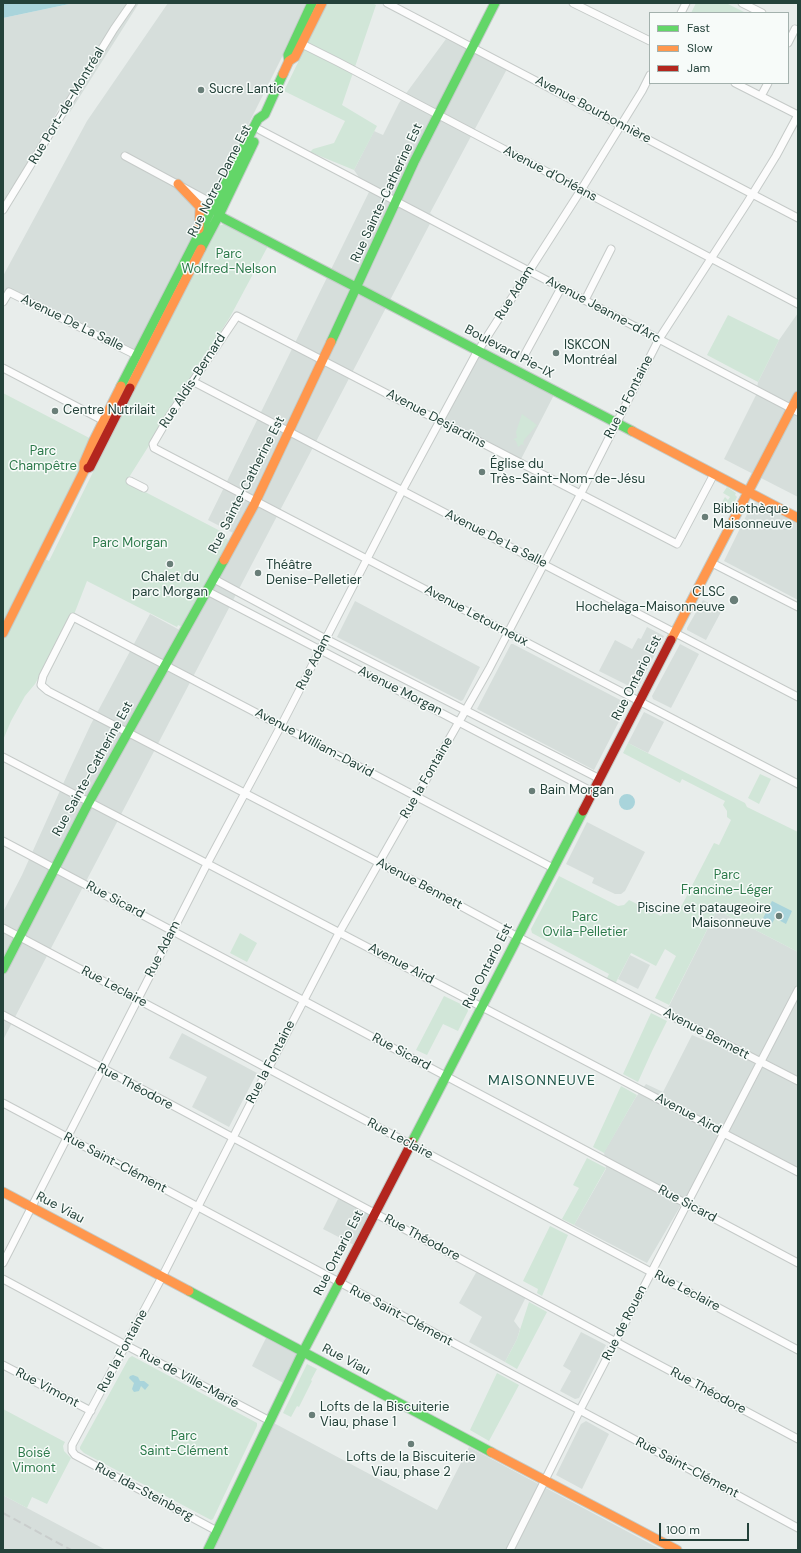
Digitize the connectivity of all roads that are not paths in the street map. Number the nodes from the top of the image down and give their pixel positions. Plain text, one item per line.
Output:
1 (132, 3) edge
2 (312, 3) edge
3 (322, 3) edge
4 (387, 3) edge
5 (495, 3) edge
6 (573, 3) edge
7 (686, 3) edge
8 (742, 3) edge
9 (682, 12) edge
10 (760, 12) edge
11 (794, 29) edge
12 (649, 41) edge
13 (789, 41) edge
14 (302, 44) junction
15 (473, 48) junction
16 (289, 61) junction
17 (649, 77) edge
18 (737, 84) edge
19 (767, 84) edge
20 (761, 96) junction
21 (264, 114) junction
22 (438, 114) junction
23 (798, 115) edge
24 (621, 125) junction
25 (260, 130) junction
26 (125, 156) dead end
27 (178, 184) junction
28 (581, 190) junction
29 (753, 194) junction
30 (396, 201) junction
31 (214, 204) junction
32 (3, 210) edge
33 (220, 213) junction
34 (798, 218) edge
35 (199, 233) junction
36 (611, 249) dead end
37 (712, 259) junction
38 (529, 271) junction
39 (358, 285) junction
40 (561, 288) junction
41 (585, 300) junction
42 (3, 302) edge
43 (798, 304) edge
44 (237, 316) joint
45 (659, 339) junction
46 (479, 349) junction
47 (525, 354) dead end
48 (136, 355) junction
49 (322, 359) junction
50 (3, 368) edge
51 (194, 382) junction
52 (798, 396) edge
53 (795, 410) edge
54 (618, 420) junction
55 (440, 421) junction
56 (108, 422) junction
57 (289, 432) junction
58 (154, 448) joint
59 (714, 474) junction
60 (130, 481) dead end
61 (144, 488) dead end
62 (750, 489) junction
63 (402, 491) junction
64 (581, 493) junction
65 (256, 500) junction
66 (798, 511) edge
67 (798, 518) edge
68 (367, 559) junction
69 (712, 563) junction
70 (543, 564) junction
71 (214, 579) junction
72 (207, 591) junction
73 (798, 607) edge
74 (508, 632) junction
75 (3, 633) edge
76 (675, 633) junction
77 (326, 639) junction
78 (320, 650) junction
79 (166, 666) junction
80 (41, 685) joint
81 (798, 697) edge
82 (640, 702) junction
83 (466, 711) junction
84 (460, 722) junction
85 (281, 726) junction
86 (128, 733) junction
87 (3, 757) edge
88 (600, 779) junction
89 (798, 784) edge
90 (593, 792) junction
91 (244, 793) junction
92 (416, 797) junction
93 (89, 802) junction
94 (3, 841) edge
95 (207, 864) junction
96 (379, 864) junction
97 (54, 868) junction
98 (554, 868) junction
99 (3, 928) edge
100 (173, 931) junction
101 (339, 933) junction
102 (20, 937) junction
103 (518, 937) junction
104 (3, 969) edge
105 (798, 990) edge
106 (137, 1000) junction
107 (304, 1000) junction
108 (482, 1007) junction
109 (3, 1015) edge
110 (760, 1062) junction
111 (102, 1069) junction
112 (268, 1069) junction
113 (446, 1076) junction
114 (798, 1081) edge
115 (3, 1103) edge
116 (723, 1133) junction
117 (68, 1138) junction
118 (233, 1138) junction
119 (410, 1145) junction
120 (798, 1172) edge
121 (3, 1192) edge
122 (686, 1204) junction
123 (197, 1207) junction
124 (32, 1208) junction
125 (375, 1213) junction
126 (3, 1263) edge
127 (798, 1263) edge
128 (651, 1272) junction
129 (162, 1277) junction
130 (3, 1279) edge
131 (339, 1283) junction
132 (616, 1341) junction
133 (127, 1346) junction
134 (798, 1350) edge
135 (303, 1352) junction
136 (3, 1365) edge
137 (580, 1410) junction
138 (91, 1411) junction
139 (270, 1421) junction
140 (798, 1439) edge
141 (72, 1451) joint
142 (546, 1480) junction
143 (798, 1528) edge
144 (217, 1531) junction
145 (208, 1550) edge
146 (510, 1550) edge
147 (678, 1550) edge

1 - 32 street, Rue Port-de-Montréal
2 - 16 main road, Rue Notre-Dame Est
3 - 14 main road, Rue Notre-Dame Est
4 - 15 street, Avenue Bourbonnière
5 - 15 main road, Rue Sainte-Catherine Est
6 - 12 street
7 - 9 street
8 - 10 street
11 - 13 street
14 - 16 main road, Rue Notre-Dame Est
14 - 22 street, Avenue d'Orléans
15 - 22 main road, Rue Sainte-Catherine Est
15 - 24 street, Avenue Bourbonnière
16 - 21 main road, Rue Notre-Dame Est
17 - 24 street, Rue Adam
18 - 20 street
19 - 20 street
20 - 23 street
21 - 25 main road, Rue Notre-Dame Est
21 - 31 main road, Rue Notre-Dame Est
22 - 28 street, Avenue d'Orléans
22 - 30 main road, Rue Sainte-Catherine Est
23 - 29 street, Rue la Fontaine
24 - 28 street, Rue Adam
24 - 29 street, Avenue Bourbonnière
25 - 30 street, Avenue Jeanne-d'Arc
25 - 33 main road, Rue Notre-Dame Est
26 - 27 street
27 - 31 street
27 - 35 main road
28 - 37 street, Avenue d'Orléans
28 - 38 street, Rue Adam
29 - 34 street, Avenue Bourbonnière
29 - 37 street, Rue la Fontaine
30 - 38 street, Avenue Jeanne-d'Arc
30 - 39 main road, Rue Sainte-Catherine Est
31 - 33 main road
31 - 35 main road, Rue Notre-Dame Est
33 - 39 main road, Boulevard Pie-IX
33 - 56 main road, Rue Notre-Dame Est
35 - 48 main road, Rue Notre-Dame Est
36 - 41 street
37 - 43 street, Avenue d'Orléans
37 - 45 street, Rue la Fontaine
38 - 40 street, Avenue Jeanne-d'Arc
38 - 46 street, Rue Adam
39 - 46 main road, Boulevard Pie-IX
39 - 46 main road, Boulevard Pie-IX
39 - 49 main road, Rue Sainte-Catherine Est
40 - 41 street, Avenue Jeanne-d'Arc
40 - 47 street
41 - 45 street, Avenue Jeanne-d'Arc
42 - 48 street, Avenue De La Salle
44 - 49 street, Avenue Desjardins
44 - 51 street, Rue Aldis-Bernard
45 - 53 street, Avenue Jeanne-d'Arc
45 - 54 street, Rue la Fontaine
46 - 54 main road, Boulevard Pie-IX
46 - 54 main road, Boulevard Pie-IX
46 - 55 street, Rue Adam
48 - 56 main road, Rue Notre-Dame Est
49 - 55 street, Avenue Desjardins
49 - 57 main road, Rue Sainte-Catherine Est
50 - 56 street
51 - 57 street, Avenue De La Salle
51 - 58 street, Rue Aldis-Bernard
52 - 53 main road, Rue Ontario Est
53 - 62 main road, Rue Ontario Est
54 - 59 main road, Boulevard Pie-IX
54 - 62 main road, Boulevard Pie-IX
54 - 64 street, Rue la Fontaine
55 - 63 street, Rue Adam
55 - 64 street, Avenue Desjardins
56 - 75 main road, Rue Notre-Dame Est
57 - 63 street, Avenue De La Salle
57 - 65 main road, Rue Sainte-Catherine Est
58 - 65 street, Avenue Letourneux
59 - 62 main road, Boulevard Pie-IX
59 - 64 street, Avenue Desjardins
60 - 61 street
62 - 66 main road, Boulevard Pie-IX
62 - 67 main road, Boulevard Pie-IX
62 - 69 main road, Rue Ontario Est
63 - 68 street, Rue Adam
63 - 70 street, Avenue De La Salle
64 - 70 street, Rue la Fontaine
65 - 68 street, Avenue Letourneux
65 - 71 main road, Rue Sainte-Catherine Est
68 - 74 street, Avenue Letourneux
68 - 77 street, Rue Adam
69 - 73 street
69 - 76 main road, Rue Ontario Est
70 - 74 street, Rue la Fontaine
70 - 76 street, Avenue De La Salle
71 - 72 main road, Rue Sainte-Catherine Est
71 - 77 street, Avenue Morgan
72 - 78 street, Avenue Morgan
72 - 79 main road, Rue Sainte-Catherine Est
74 - 82 street, Avenue Letourneux
74 - 83 street, Rue la Fontaine
76 - 81 street, Avenue De La Salle
76 - 82 main road, Rue Ontario Est
77 - 78 street, Rue Adam
77 - 83 street, Avenue Morgan
78 - 84 street, Avenue Morgan
78 - 85 street, Rue Adam
79 - 80 street, Avenue William-David
79 - 85 street, Avenue William-David
79 - 86 main road, Rue Sainte-Catherine Est
80 - 86 street, Avenue Bennett
82 - 88 main road, Rue Ontario Est
82 - 89 street, Avenue Letourneux
83 - 84 street, Rue la Fontaine
83 - 88 street, Avenue Morgan
84 - 90 street, Avenue Morgan
84 - 92 street, Rue la Fontaine
85 - 91 street, Rue Adam
85 - 92 street, Avenue William-David
86 - 91 street, Avenue Bennett
86 - 93 main road, Rue Sainte-Catherine Est
87 - 93 street, Avenue Aird
88 - 90 main road, Rue Ontario Est
90 - 98 main road, Rue Ontario Est
91 - 95 street, Rue Adam
91 - 96 street, Avenue Bennett
92 - 96 street, Rue la Fontaine
92 - 98 street, Avenue William-David
93 - 95 street, Avenue Aird
93 - 97 main road, Rue Sainte-Catherine Est
94 - 97 street, Rue Sicard
95 - 100 street, Rue Adam
95 - 101 street, Avenue Aird
96 - 101 street, Rue la Fontaine
96 - 103 street, Avenue Bennett
97 - 100 street, Rue Sicard
97 - 102 main road, Rue Sainte-Catherine Est
98 - 103 main road, Rue Ontario Est
99 - 102 street, Rue Leclaire
100 - 106 street, Rue Adam
100 - 107 street, Rue Sicard
101 - 107 street, Rue la Fontaine
101 - 108 street, Avenue Aird
102 - 104 main road, Rue Sainte-Catherine Est
102 - 106 street, Rue Leclaire
103 - 108 main road, Rue Ontario Est
103 - 110 street, Avenue Bennett
105 - 110 street, Rue de Rouen
106 - 111 street, Rue Adam
106 - 112 street, Rue Leclaire
107 - 112 street, Rue la Fontaine
107 - 113 street, Rue Sicard
108 - 113 main road, Rue Ontario Est
108 - 116 street, Avenue Aird
109 - 111 street, Rue Théodore
110 - 114 street, Avenue Bennett
110 - 116 street, Rue de Rouen
111 - 117 street, Rue Adam
111 - 118 street, Rue Théodore
112 - 118 street, Rue la Fontaine
112 - 119 street, Rue Leclaire
113 - 119 main road, Rue Ontario Est
113 - 122 street, Rue Sicard
115 - 117 street, Rue Saint-Clément
116 - 120 street, Avenue Aird
116 - 122 street, Rue de Rouen
117 - 123 street, Rue Saint-Clément
117 - 124 street, Rue Adam
118 - 123 street, Rue la Fontaine
118 - 125 street, Rue Théodore
119 - 125 main road, Rue Ontario Est
119 - 128 street, Rue Leclaire
121 - 124 main road, Rue Viau
122 - 127 street, Rue Sicard
122 - 128 street, Rue de Rouen
123 - 129 street, Rue la Fontaine
123 - 131 street, Rue Saint-Clément
124 - 126 street, Rue Adam
124 - 129 main road, Rue Viau
125 - 131 main road, Rue Ontario Est
125 - 132 street, Rue Théodore
128 - 132 street, Rue de Rouen
128 - 134 street, Rue Leclaire
129 - 133 street, Rue la Fontaine
129 - 135 main road, Rue Viau
130 - 133 street, Rue de Ville-Marie
131 - 135 main road, Rue Ontario Est
131 - 137 street, Rue Saint-Clément
132 - 137 street, Rue de Rouen
132 - 140 street, Rue Théodore
133 - 138 street, Rue la Fontaine
133 - 139 street, Rue de Ville-Marie
135 - 139 main road, Rue Ontario Est
135 - 142 main road, Rue Viau
136 - 138 street, Rue Vimont
137 - 142 street, Rue de Rouen
137 - 143 street, Rue Saint-Clément
138 - 141 street, Rue la Fontaine
139 - 144 main road, Rue Ontario Est
141 - 144 street, Rue Ida-Steinberg
142 - 146 street, Rue de Rouen
142 - 147 main road, Rue Viau
144 - 145 main road, Rue Ontario Est

